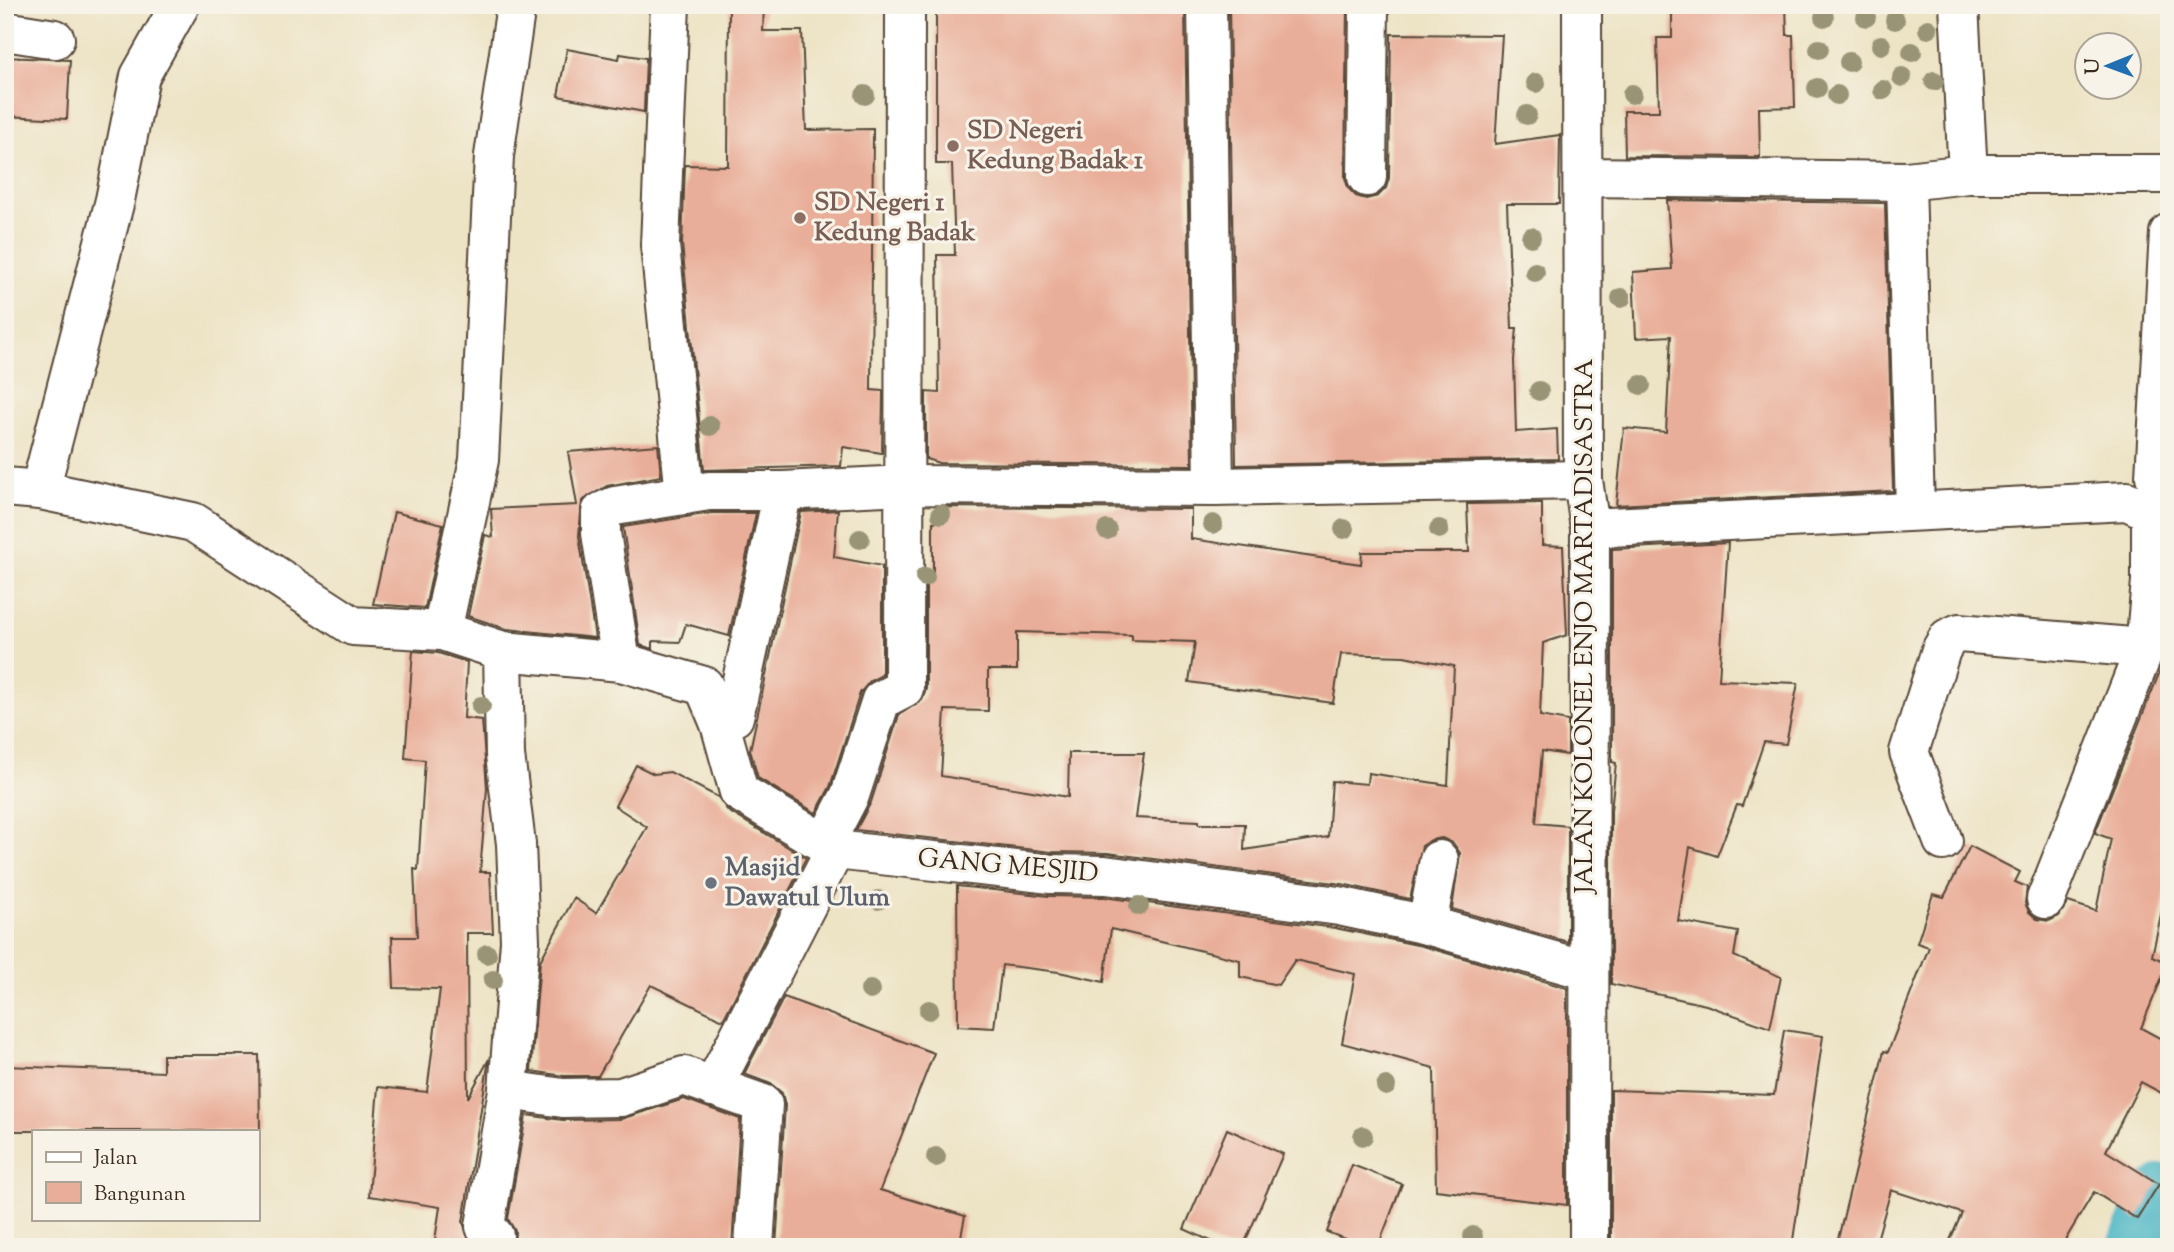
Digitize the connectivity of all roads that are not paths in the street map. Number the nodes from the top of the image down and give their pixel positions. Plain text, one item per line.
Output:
1 (180, 5) edge
2 (516, 5) edge
3 (670, 5) edge
4 (905, 5) edge
5 (1207, 5) edge
6 (1369, 5) edge
7 (1582, 5) edge
8 (1959, 5) edge
9 (5, 31) edge
10 (55, 39) dead end
11 (1968, 174) junction
12 (2169, 174) edge
13 (1367, 177) dead end
14 (1583, 177) junction
15 (1906, 181) junction
16 (2169, 233) edge
17 (1583, 480) junction
18 (905, 485) junction
19 (1214, 487) junction
20 (23, 489) edge
21 (783, 491) junction
22 (685, 495) junction
23 (2161, 509) edge
24 (1915, 510) junction
25 (1590, 528) junction
26 (442, 631) junction
27 (2145, 648) junction
28 (503, 651) junction
29 (621, 662) junction
30 (720, 724) junction
31 (1943, 841) dead end
32 (830, 846) junction
33 (1439, 860) dead end
34 (2046, 900) dead end
35 (1427, 925) junction
36 (1589, 971) junction
37 (713, 1087) junction
38 (508, 1090) junction
39 (492, 1247) edge
40 (754, 1247) edge
41 (1589, 1247) edge

1 - 20 street
2 - 26 street
3 - 22 street
4 - 18 street
5 - 19 street
6 - 13 street
7 - 14 street, JALAN KOLONEL ENJO MARTADISASTRA
8 - 11 street
9 - 10 street
11 - 12 street
11 - 15 street
14 - 15 street
14 - 17 street, JALAN KOLONEL ENJO MARTADISASTRA
15 - 24 street
16 - 23 street
17 - 19 street
17 - 25 street, JALAN KOLONEL ENJO MARTADISASTRA
18 - 19 street
18 - 21 street
18 - 32 street
20 - 26 street, GANG MESJID
21 - 22 street
21 - 30 street
22 - 29 street
23 - 24 street
23 - 27 street
24 - 25 street
25 - 36 street, JALAN KOLONEL ENJO MARTADISASTRA
26 - 28 street, GANG MESJID
27 - 31 street
27 - 34 street
28 - 29 street, GANG MESJID
28 - 38 street
29 - 30 street, GANG MESJID
30 - 32 street, GANG MESJID
32 - 35 street, GANG MESJID
32 - 37 street
33 - 35 street
35 - 36 street, GANG MESJID
36 - 41 street, JALAN KOLONEL ENJO MARTADISASTRA
37 - 38 street
37 - 40 street
38 - 39 street

